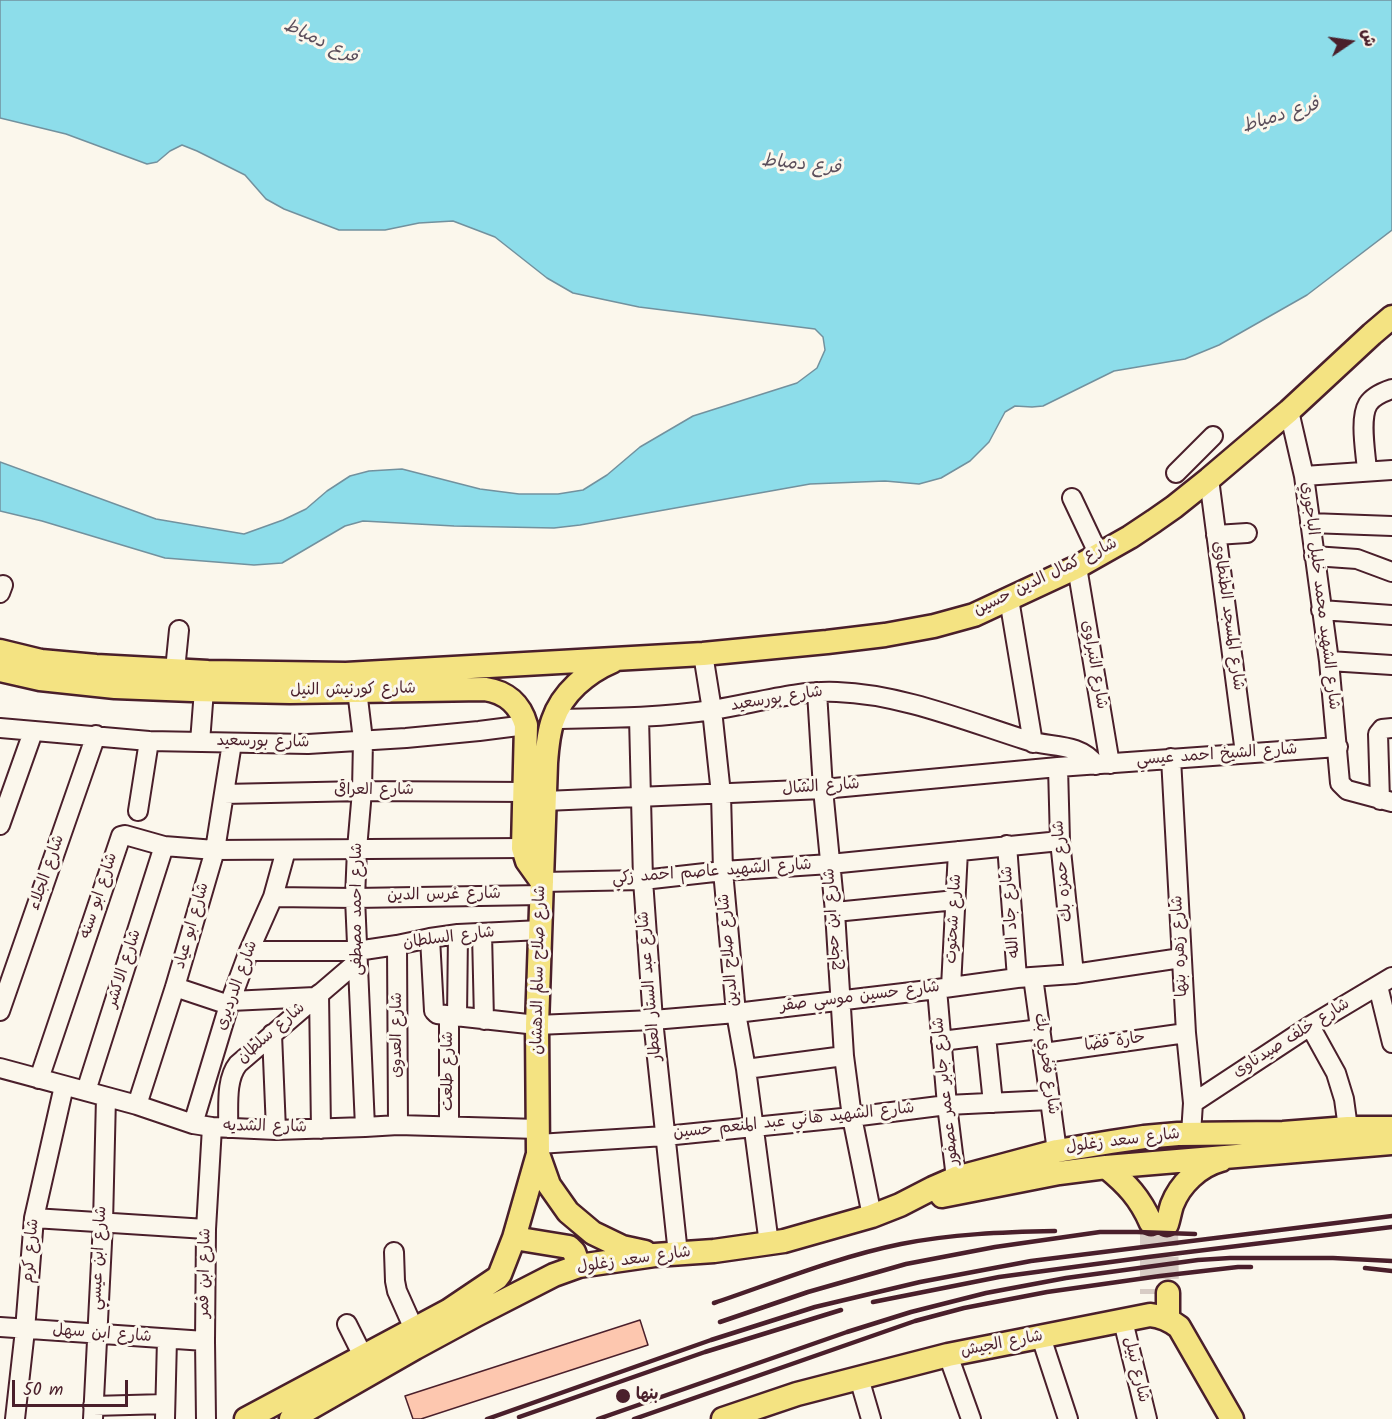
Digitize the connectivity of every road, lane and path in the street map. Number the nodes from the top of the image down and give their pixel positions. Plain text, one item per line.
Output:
1 (1392, 317) edge
2 (1392, 389) edge
3 (1289, 411) junction
4 (1392, 470) edge
5 (1367, 471) junction
6 (1176, 473) dead end
7 (1214, 475) junction
8 (1304, 476) junction
9 (1072, 498) dead end
10 (1310, 524) junction
11 (1392, 526) edge
12 (1247, 534) dead end
13 (1216, 535) junction
14 (1099, 555) junction
15 (1314, 556) junction
16 (1077, 567) junction
17 (1392, 572) edge
18 (1009, 599) junction
19 (1321, 610) junction
20 (1392, 615) edge
21 (179, 630) dead end
22 (0, 651) edge
23 (703, 654) junction
24 (623, 658) junction
25 (1329, 661) junction
26 (1392, 664) edge
27 (0, 670) edge
28 (175, 670) junction
29 (204, 690) junction
30 (357, 690) junction
31 (817, 692) junction
32 (712, 710) junction
33 (639, 717) junction
34 (553, 719) junction
35 (526, 725) junction
36 (0, 728) edge
37 (1392, 728) edge
38 (33, 732) junction
39 (96, 735) junction
40 (363, 740) junction
41 (148, 741) junction
42 (200, 742) junction
43 (232, 743) junction
44 (1033, 743) junction
45 (1338, 747) junction
46 (1245, 753) junction
47 (1171, 758) junction
48 (1103, 765) junction
49 (1058, 767) junction
50 (823, 789) junction
51 (362, 791) junction
52 (224, 794) junction
53 (721, 794) junction
54 (535, 796) junction
55 (640, 798) junction
56 (1386, 801) edge
57 (138, 811) dead end
58 (0, 825) edge
59 (1060, 841) junction
60 (1007, 845) junction
61 (164, 846) junction
62 (523, 848) junction
63 (357, 849) junction
64 (215, 850) junction
65 (286, 850) junction
66 (958, 851) junction
67 (830, 864) junction
68 (723, 871) junction
69 (643, 880) junction
70 (542, 889) junction
71 (273, 897) junction
72 (355, 898) junction
73 (956, 900) junction
74 (835, 912) junction
75 (541, 930) junction
76 (482, 933) junction
77 (458, 934) junction
78 (430, 938) junction
79 (397, 945) junction
80 (249, 951) junction
81 (357, 956) junction
82 (1181, 958) junction
83 (1074, 974) junction
84 (1025, 978) junction
85 (1385, 981) edge
86 (175, 987) junction
87 (944, 988) junction
88 (317, 995) junction
89 (840, 1000) junction
90 (230, 1003) junction
91 (0, 1011) edge
92 (736, 1013) junction
93 (448, 1016) junction
94 (484, 1020) junction
95 (653, 1020) junction
96 (537, 1025) junction
97 (1310, 1026) junction
98 (1041, 1029) junction
99 (272, 1034) junction
100 (1186, 1034) junction
101 (986, 1036) junction
102 (941, 1041) junction
103 (1392, 1043) edge
104 (1044, 1053) junction
105 (844, 1056) junction
106 (0, 1068) edge
107 (746, 1069) junction
108 (39, 1078) junction
109 (64, 1086) junction
110 (86, 1091) junction
111 (106, 1097) junction
112 (1050, 1100) junction
113 (993, 1103) junction
114 (1194, 1103) junction
115 (137, 1105) junction
116 (947, 1105) junction
117 (852, 1117) junction
118 (398, 1125) junction
119 (211, 1126) junction
120 (450, 1126) junction
121 (365, 1127) junction
122 (753, 1128) junction
123 (1348, 1128) junction
124 (1392, 1128) edge
125 (321, 1129) junction
126 (276, 1130) junction
127 (1191, 1134) junction
128 (665, 1136) junction
129 (538, 1142) junction
130 (1392, 1143) edge
131 (1057, 1151) junction
132 (1232, 1156) junction
133 (1106, 1167) junction
134 (958, 1186) junction
135 (872, 1216) junction
136 (34, 1218) junction
137 (103, 1223) junction
138 (206, 1229) junction
139 (514, 1238) junction
140 (770, 1244) junction
141 (394, 1252) dead end
142 (678, 1254) junction
143 (654, 1255) junction
144 (579, 1266) junction
145 (1124, 1321) junction
146 (347, 1324) dead end
147 (0, 1327) edge
148 (25, 1329) junction
149 (414, 1329) junction
150 (97, 1334) junction
151 (1041, 1337) junction
152 (167, 1339) junction
153 (205, 1341) junction
154 (948, 1355) junction
155 (363, 1356) junction
156 (859, 1378) junction
157 (165, 1411) edge
158 (93, 1412) edge
159 (15, 1419) edge
160 (206, 1419) edge
161 (246, 1419) edge
162 (291, 1419) edge
163 (726, 1419) edge
164 (871, 1419) edge
165 (971, 1419) edge
166 (1068, 1419) edge
167 (1147, 1419) edge
168 (1232, 1419) edge

1 - 3 main road, شارع كمال الدين حسين
2 - 5 street
3 - 7 main road, شارع كمال الدين حسين
3 - 8 street, شارع الشهيد محمد خليل الباجوري
4 - 5 street
5 - 8 street
6 - 7 street
7 - 13 street, شارع المسجد الطنطاوى
7 - 14 main road, شارع كمال الدين حسين
8 - 10 street, شارع الشهيد محمد خليل الباجوري
9 - 14 street
10 - 11 street
10 - 15 street, شارع الشهيد محمد خليل الباجوري
12 - 13 street
13 - 46 street, شارع المسجد الطنطاوى
14 - 16 main road, شارع كمال الدين حسين
15 - 17 street
15 - 19 street, شارع الشهيد محمد خليل الباجوري
16 - 18 main road, شارع كمال الدين حسين
16 - 48 street, شارع النبراوى
18 - 23 main road, شارع كمال الدين حسين
18 - 44 street
19 - 20 street
19 - 25 street, شارع الشهيد محمد خليل الباجوري
21 - 28 street
22 - 28 main road, شارع كورنيش النيل
23 - 24 main road, شارع كمال الدين حسين
23 - 32 street, شارع صلاح الدين
24 - 28 main road, شارع كورنيش النيل
24 - 34 main road, شارع صلاح سالم الدهشان
25 - 26 street
25 - 45 street, شارع الشهيد محمد خليل الباجوري
27 - 29 main road, شارع كورنيش النيل
29 - 30 main road, شارع كورنيش النيل
29 - 42 street
30 - 35 main road, شارع كورنيش النيل
30 - 40 street, شارع احمد مصطفى
31 - 32 street, شارع بورسعيد
31 - 44 street, شارع بورسعيد
31 - 50 street, شارع ابن حجاج
32 - 33 street, شارع بورسعيد
32 - 53 street, شارع صلاح الدين
33 - 34 street, شارع بورسعيد
33 - 55 street, شارع عبد الستار العطار
34 - 54 main road, شارع صلاح سالم الدهشان
35 - 40 street, شارع بورسعيد
35 - 54 main road
36 - 38 street, شارع بورسعيد
37 - 56 street
38 - 39 street, شارع بورسعيد
38 - 58 street
39 - 41 street, شارع بورسعيد
39 - 91 street, شارع الجلاء
40 - 43 street, شارع بورسعيد
40 - 51 street, شارع احمد مصطفى
41 - 42 street, شارع بورسعيد
41 - 57 street
42 - 43 street, شارع بورسعيد
43 - 52 street, شارع ابو عياد
44 - 48 street, شارع بورسعيد
45 - 46 street, شارع الشيخ احمد عيسي
45 - 56 street, شارع الشهيد محمد خليل الباجوري
46 - 47 street, شارع الشيخ احمد عيسي
47 - 48 street, شارع الشيخ احمد عيسي
47 - 82 street, شارع زهره بنها
48 - 49 street, شارع الشال
49 - 50 street, شارع الشال
49 - 59 street, شارع حمزه بك
50 - 53 street, شارع الشال
50 - 67 street, شارع ابن حجاج
51 - 52 street, شارع العراقى
51 - 54 street, شارع العراقى
51 - 63 street, شارع احمد مصطفى
52 - 64 street, شارع ابو عياد
53 - 55 street, شارع الشال
53 - 68 street, شارع صلاح الدين
54 - 55 street, شارع الشال
54 - 62 main road
54 - 70 main road, شارع صلاح سالم الدهشان
55 - 69 street, شارع عبد الستار العطار
59 - 60 street, شارع الشهيد عاصم احمد زكي
59 - 83 street, شارع حمزه بك
60 - 66 street, شارع الشهيد عاصم احمد زكي
60 - 84 street, شارع جاد الله
61 - 64 street, شارع ابو سنه
61 - 108 street, شارع ابو سنه
61 - 110 street, شارع الاكشر
62 - 63 street
62 - 70 main road
63 - 65 street, شارع ابو سنه
63 - 72 street, شارع احمد مصطفى
64 - 65 street, شارع ابو سنه
64 - 86 street, شارع ابو عياد
65 - 71 street, شارع الدرديرى
66 - 67 street, شارع الشهيد عاصم احمد زكي
66 - 73 street, شارع شحتوت
67 - 68 street, شارع الشهيد عاصم احمد زكي
67 - 74 street, شارع ابن حجاج
68 - 69 street, شارع الشهيد عاصم احمد زكي
68 - 92 street, شارع صلاح الدين
69 - 70 street, شارع الشهيد عاصم احمد زكي
69 - 95 street, شارع عبد الستار العطار
70 - 72 street, شارع غرس الدين
70 - 75 main road, شارع صلاح سالم الدهشان
71 - 72 street, شارع غرس الدين
71 - 80 street, شارع الدرديرى
72 - 81 street, شارع احمد مصطفى
73 - 74 street
73 - 87 street, شارع شحتوت
74 - 89 street, شارع ابن حجاج
75 - 76 street, شارع السلطان
75 - 96 main road, شارع صلاح سالم الدهشان
76 - 77 street, شارع السلطان
76 - 94 street
77 - 78 street, شارع السلطان
77 - 93 street
78 - 79 street, شارع السلطان
78 - 93 street
79 - 81 street, شارع السلطان
79 - 118 street, شارع العدوى
80 - 81 street, شارع السلطان
80 - 90 street, شارع الدرديرى
81 - 88 street, شارع سلطان
81 - 121 street, شارع احمد مصطفى
82 - 83 street, شارع حسين موسي صقر
82 - 100 street, شارع زهره بنها
83 - 84 street, شارع حسين موسي صقر
84 - 87 street, شارع حسين موسي صقر
84 - 98 street, شارع فخري بك
85 - 97 street, شارع خلف صيدناوى
85 - 103 street
86 - 90 street
86 - 115 street, شارع ابو عياد
87 - 89 street, شارع حسين موسي صقر
87 - 102 street, شارع جابر عمر عصفور
88 - 90 street
88 - 99 street, شارع سلطان
88 - 125 street
89 - 92 street, شارع حسين موسي صقر
89 - 105 street, شارع ابن حجاج
90 - 119 street, شارع الدرديرى
92 - 95 street, شارع حسين موسي صقر
92 - 107 street, شارع صلاح الدين
93 - 94 street, شارع حسين موسي صقر
93 - 120 street, شارع طلعت
94 - 96 street, شارع حسين موسي صقر
95 - 96 street, شارع حسين موسي صقر
95 - 128 street, شارع عبد الستار العطار
96 - 129 main road, شارع صلاح سالم الدهشان
97 - 114 street, شارع خلف صيدناوى
97 - 123 street
98 - 101 street
98 - 104 street, شارع فخري بك
99 - 119 street, شارع سلطان
99 - 126 street
100 - 104 street, حارة قضا
100 - 114 street, شارع زهره بنها
101 - 102 street
101 - 113 street
102 - 116 street, شارع جابر عمر عصفور
104 - 112 street, شارع فخري بك
105 - 107 street
105 - 117 street, شارع ابن حجاج
106 - 108 street, شارع الشديه
107 - 122 street, شارع صلاح الدين
108 - 109 street, شارع الشديه
109 - 110 street, شارع الشديه
109 - 136 street, شارع كرم
110 - 111 street, شارع الشديه
111 - 115 street, شارع الشديه
111 - 137 street, شارع ابن عيسي
112 - 113 street, شارع الشهيد هاني عبد المنعم حسين
112 - 131 street, شارع فخري بك
113 - 116 street, شارع الشهيد هاني عبد المنعم حسين
114 - 127 street, شارع زهره بنها
115 - 119 street, شارع الشديه
116 - 117 street, شارع الشهيد هاني عبد المنعم حسين
116 - 134 street, شارع جابر عمر عصفور
117 - 122 street, شارع الشهيد هاني عبد المنعم حسين
117 - 135 street, شارع ابن حجاج
118 - 120 street, شارع الشديه
118 - 121 street, شارع الشديه
119 - 126 street, شارع الشديه
119 - 138 street, شارع ابن قمر
120 - 129 street, شارع الشديه
121 - 125 street, شارع الشديه
122 - 128 street, شارع الشهيد هاني عبد المنعم حسين
122 - 140 street, شارع صلاح الدين
123 - 124 main road, شارع سعد زغلول
123 - 127 main road, شارع سعد زغلول
125 - 126 street, شارع الشديه
127 - 131 main road, شارع سعد زغلول
128 - 129 street, شارع الشهيد هاني عبد المنعم حسين
128 - 142 street, شارع عبد الستار العطار
129 - 139 main road
129 - 143 main road, شارع صلاح سالم الدهشان
130 - 132 main road, شارع سعد زغلول
131 - 134 main road, شارع سعد زغلول
132 - 133 main road, شارع سعد زغلول
132 - 133 main road
133 - 134 main road, شارع سعد زغلول
134 - 135 main road, شارع سعد زغلول
135 - 140 main road, شارع سعد زغلول
136 - 137 street
136 - 148 street, شارع كرم
137 - 138 street
137 - 150 street, شارع ابن عيسي
138 - 153 street, شارع ابن قمر
139 - 144 main road
139 - 149 main road
140 - 142 main road, شارع سعد زغلول
141 - 149 street
142 - 143 main road, شارع سعد زغلول
143 - 144 main road, شارع سعد زغلول
144 - 162 main road, شارع سعد زغلول
145 - 151 main road, شارع الجيش
145 - 167 street, شارع نبيل
145 - 168 main road, شارع الجيش
146 - 155 street
147 - 148 street, شارع ابن سهل
148 - 150 street, شارع ابن سهل
148 - 159 street, شارع كرم
149 - 155 main road
150 - 152 street, شارع ابن سهل
150 - 158 street, شارع ابن عيسي
151 - 154 main road, شارع الجيش
151 - 166 street
152 - 153 street, شارع ابن سهل
152 - 157 street
153 - 160 street, شارع ابن قمر
154 - 156 main road, شارع الجيش
154 - 165 street
155 - 161 main road
156 - 163 main road, شارع الجيش
156 - 164 street
157 - 158 street

